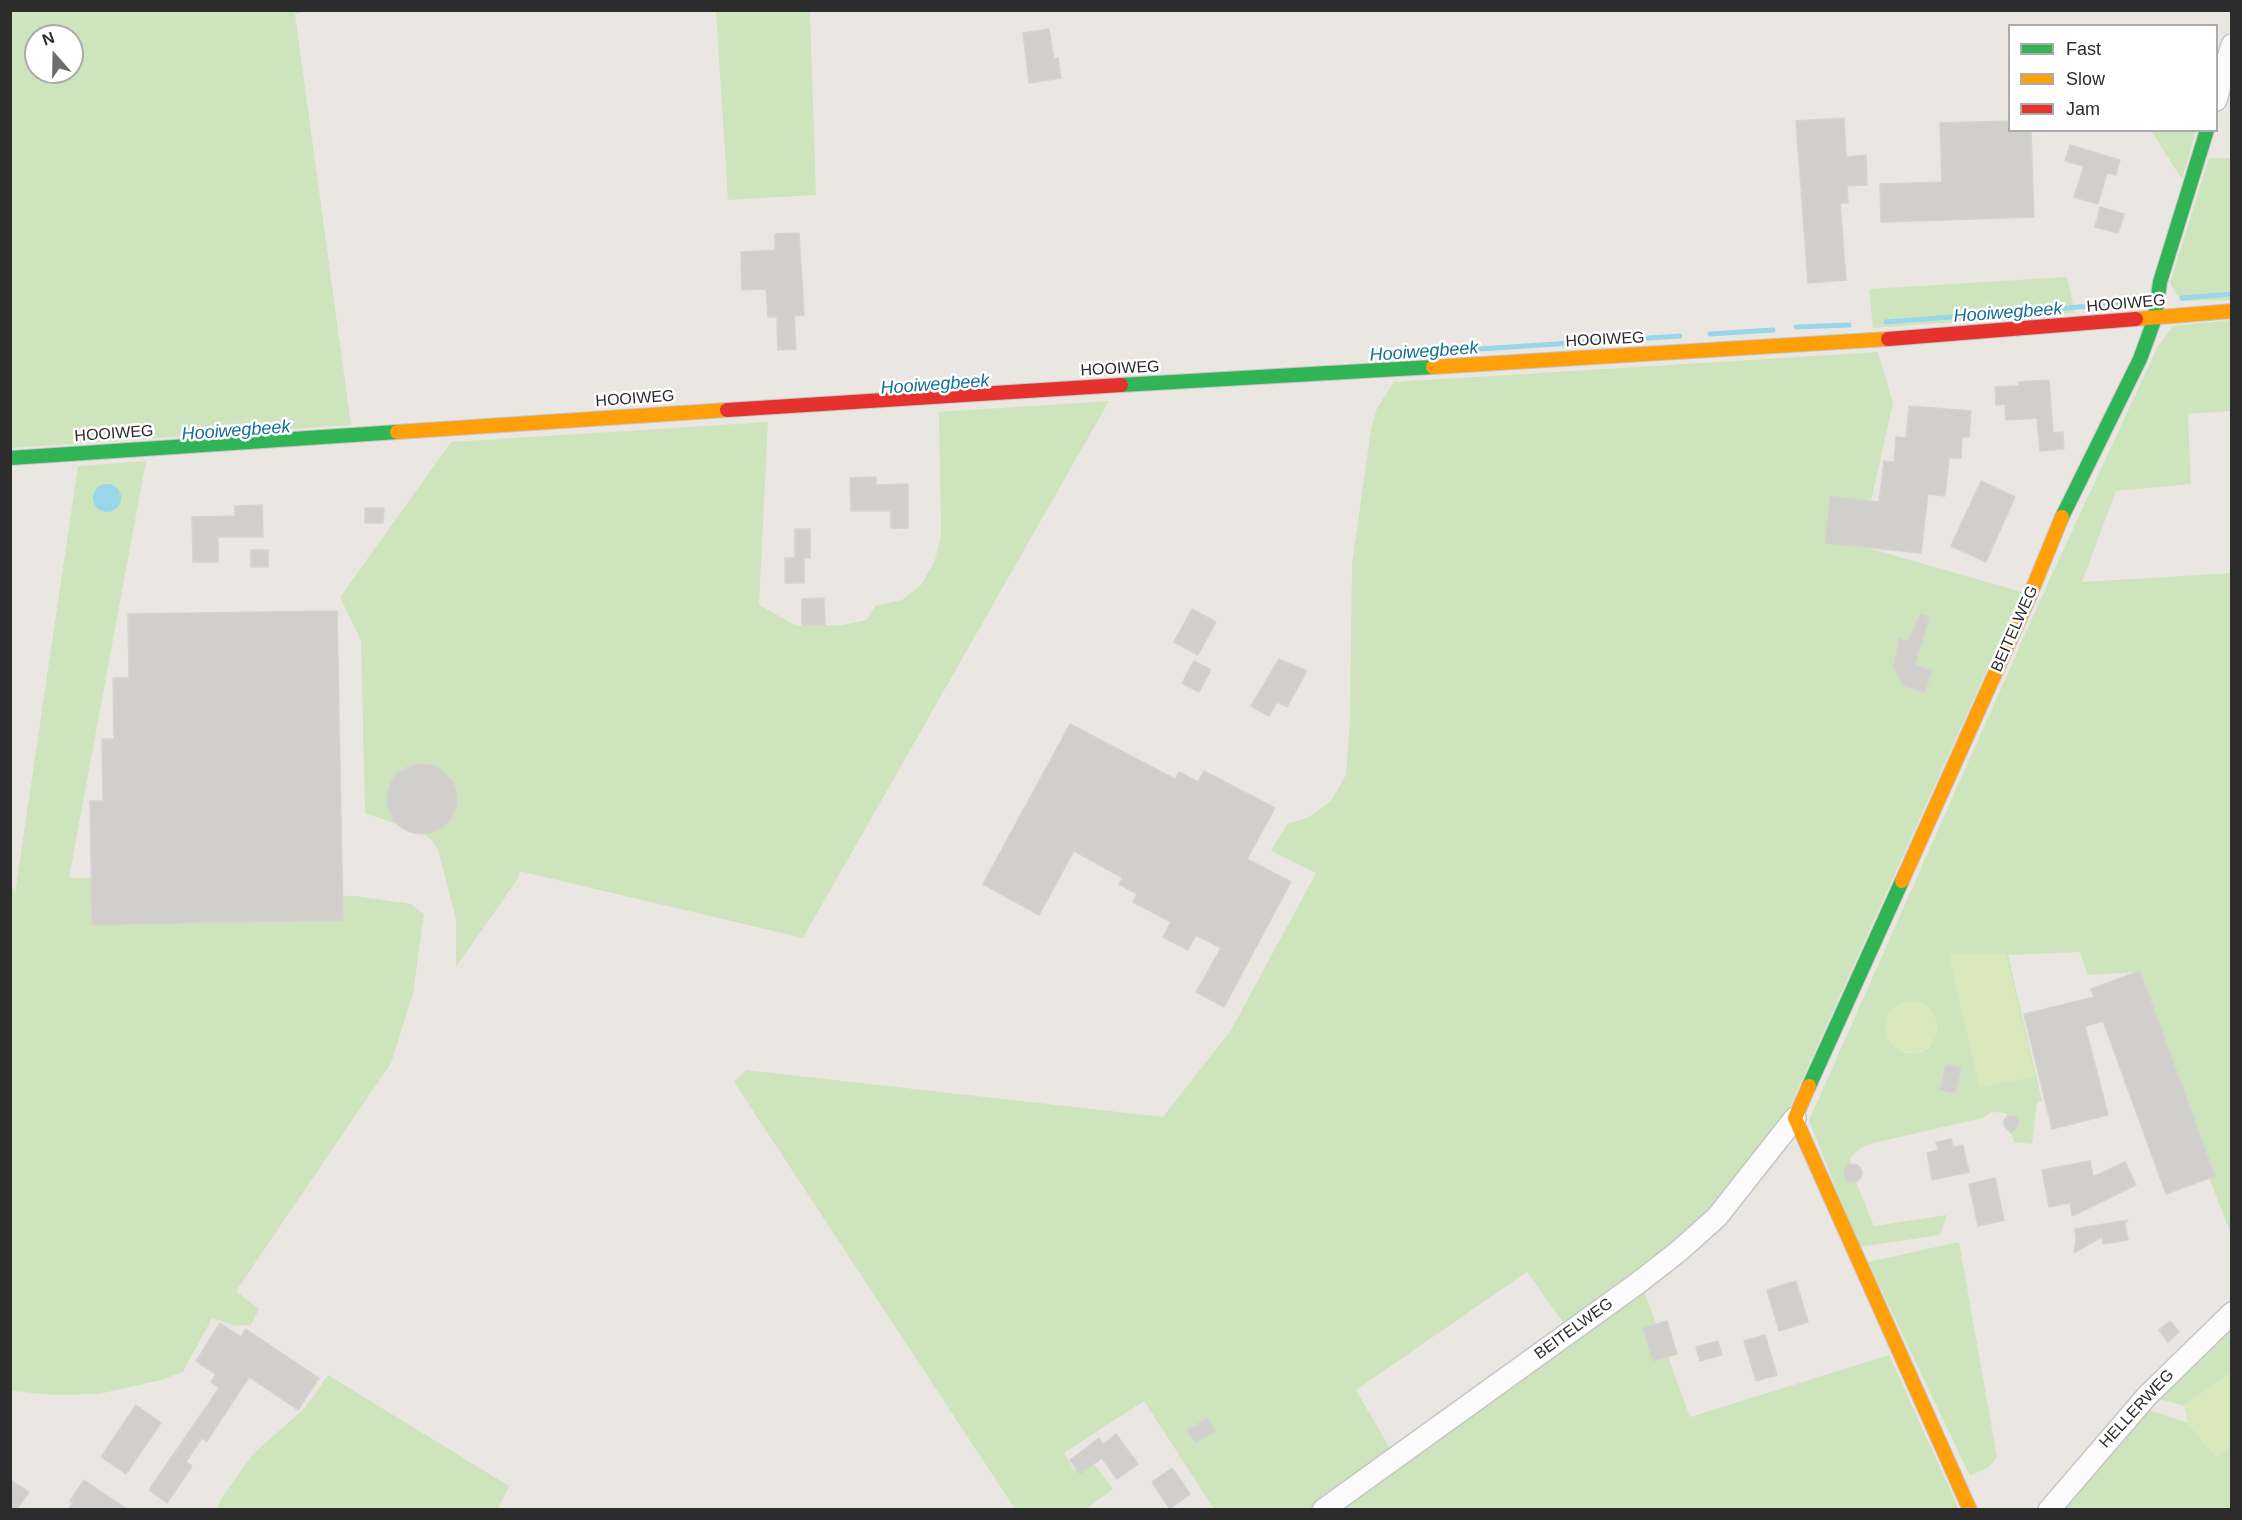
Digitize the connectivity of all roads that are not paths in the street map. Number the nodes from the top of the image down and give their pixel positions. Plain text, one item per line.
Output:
1 (2232, 45) edge
2 (2218, 96) edge
3 (2206, 132) edge
4 (2232, 311) edge
5 (2155, 318) junction
6 (10, 458) edge
7 (1796, 1118) junction
8 (2232, 1313) edge
9 (1323, 1509) edge
10 (1970, 1509) edge
11 (2049, 1509) edge

1 - 2 street
3 - 5 street, BEITELWEG
4 - 5 street, HOOIWEG
5 - 6 street, HOOIWEG
5 - 7 street, BEITELWEG
7 - 9 street, BEITELWEG
7 - 10 street
8 - 11 street, HELLERWEG

